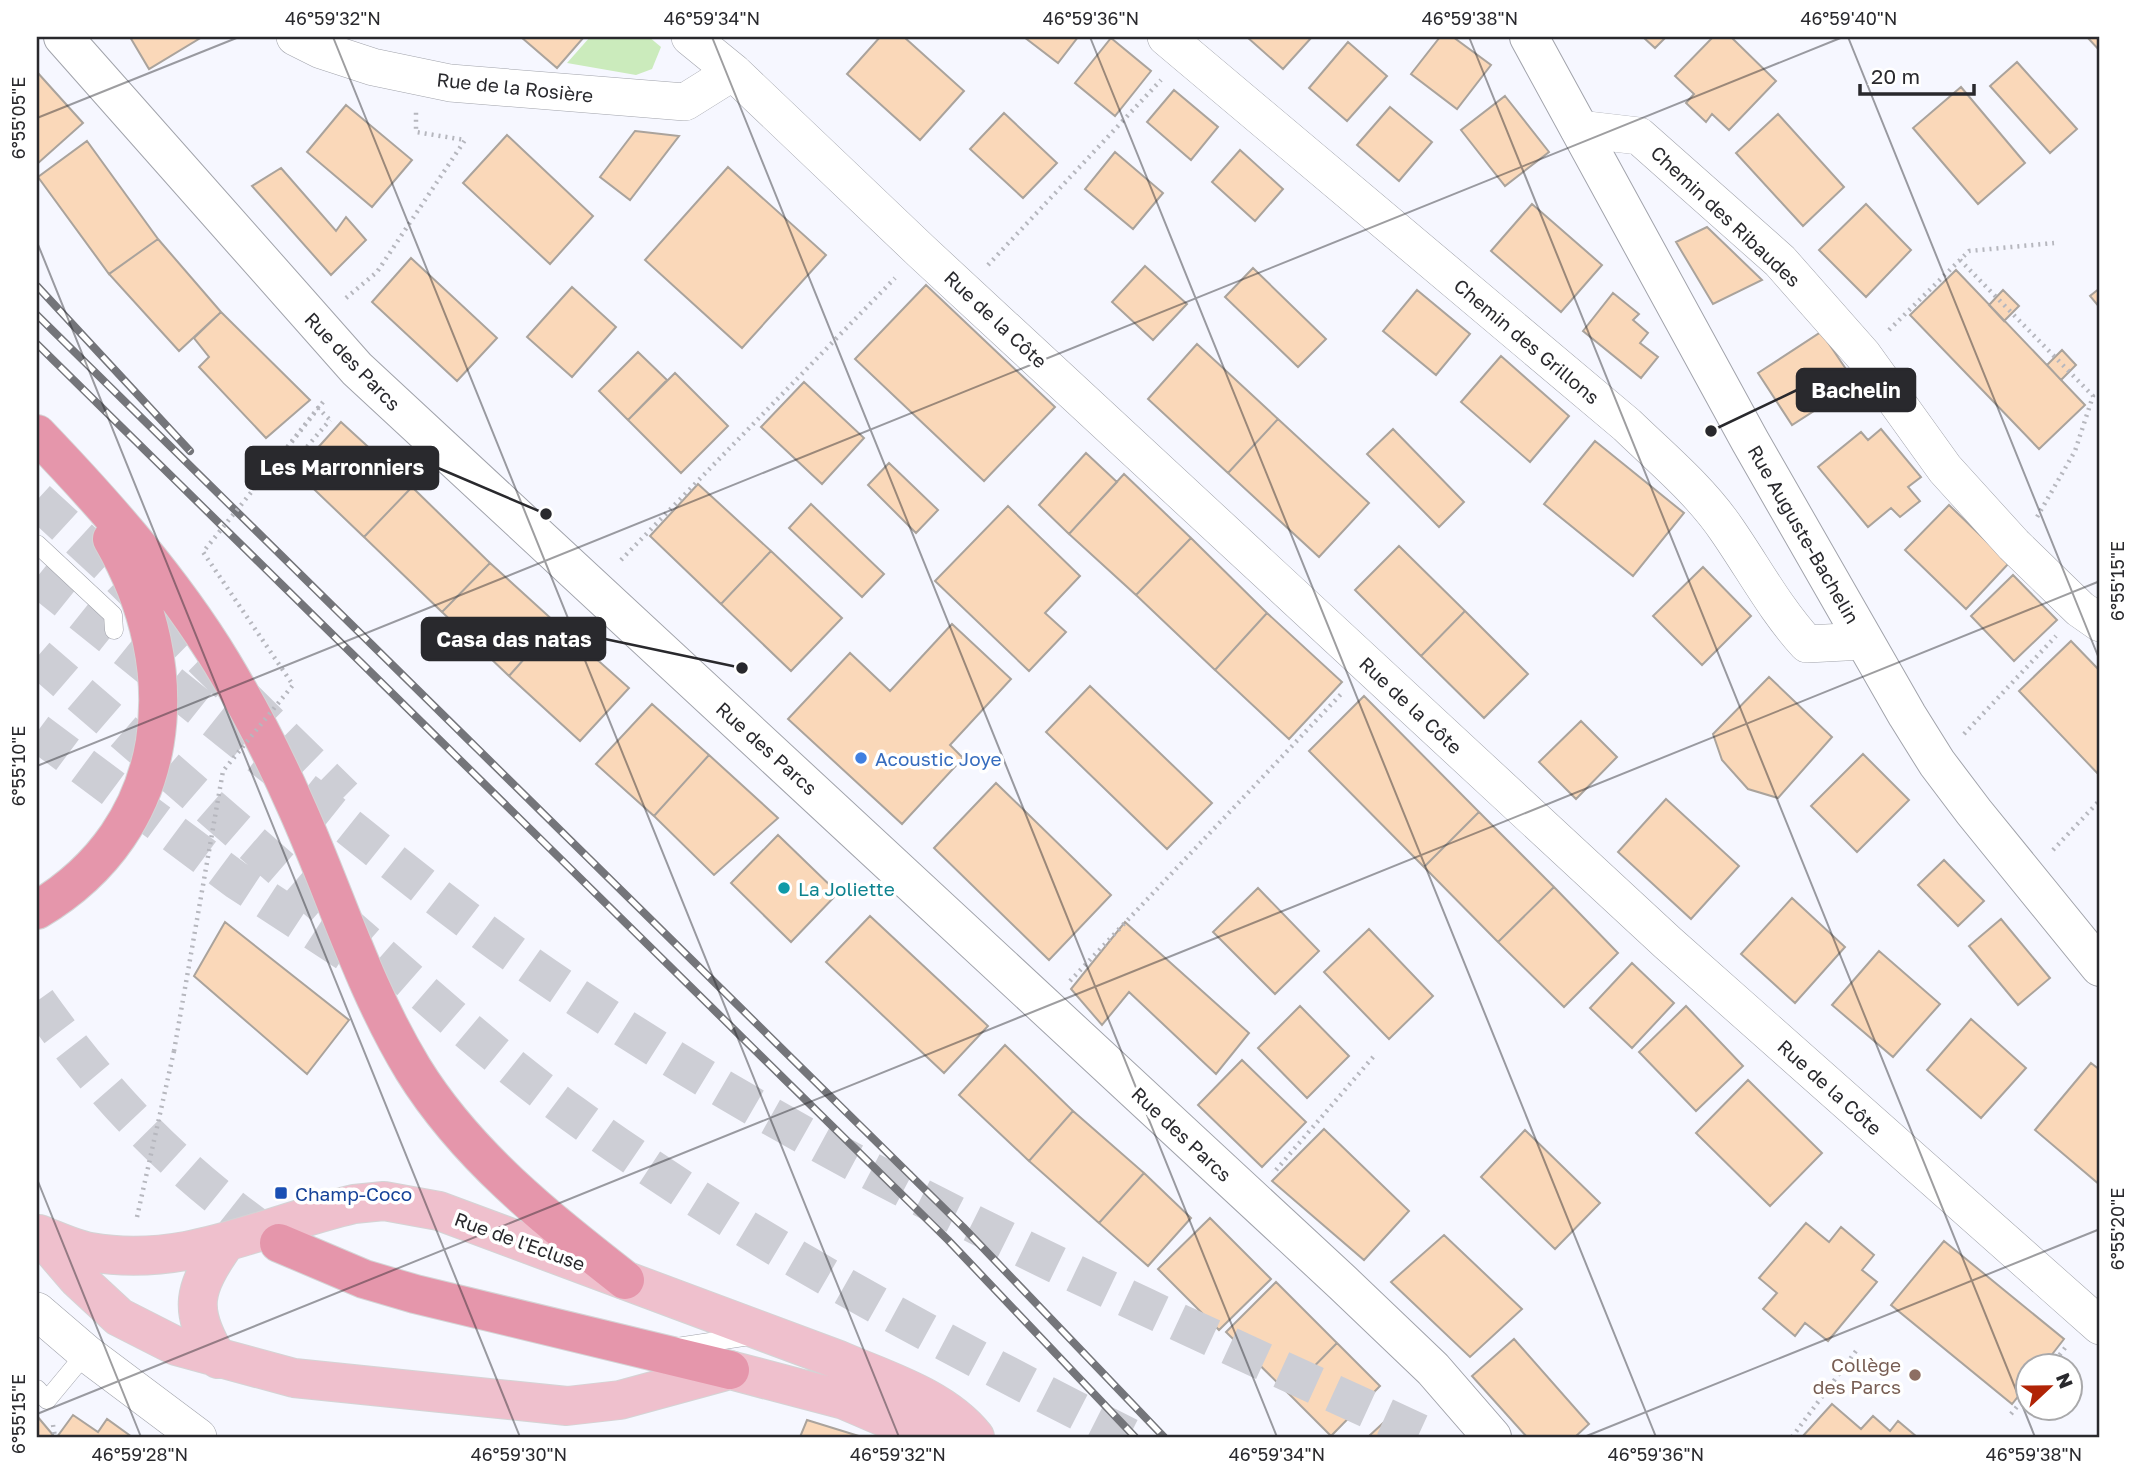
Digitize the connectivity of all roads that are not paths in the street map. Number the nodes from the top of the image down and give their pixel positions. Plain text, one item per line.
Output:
1 (64, 37) edge
2 (295, 37) edge
3 (690, 37) edge
4 (737, 37) edge
5 (1529, 37) edge
6 (1176, 45) edge
7 (733, 72) junction
8 (1579, 130) junction
9 (37, 434) edge
10 (74, 473) junction
11 (37, 544) edge
12 (2090, 616) edge
13 (114, 630) dead end
14 (1864, 640) junction
15 (37, 910) edge
16 (2100, 967) edge
17 (38, 1233) edge
18 (226, 1242) junction
19 (279, 1243) tunnel mouth
20 (625, 1280) junction
21 (37, 1311) edge
22 (2100, 1326) edge
23 (767, 1334) junction
24 (654, 1350) junction
25 (86, 1353) junction
26 (218, 1359) junction
27 (730, 1370) junction
28 (37, 1389) edge
29 (198, 1437) edge
30 (930, 1437) edge
31 (975, 1437) edge
32 (1492, 1437) edge

1 - 32 main road, Rue des Parcs
2 - 7 street, Rue de la Rosière
3 - 7 street, Rue de la Côte
4 - 7 street
5 - 8 main road, Rue Auguste-Bachelin
6 - 14 street, Chemin des Grillons
7 - 22 street, Rue de la Côte
8 - 12 street, Chemin des Ribaudes
8 - 14 main road, Rue Auguste-Bachelin
9 - 10 highway
10 - 15 highway
10 - 20 highway
11 - 13 lane
14 - 16 main road, Rue Auguste-Bachelin
17 - 18 main road, Rue de l'Ecluse
17 - 26 main road, Rue de l'Ecluse
18 - 20 main road, Rue de l'Ecluse
18 - 26 main road
19 - 24 highway
20 - 23 main road, Rue de l'Ecluse
21 - 25 street
23 - 24 lane
23 - 31 main road, Rue de l'Ecluse
24 - 27 highway
25 - 28 lane
25 - 29 street
26 - 27 main road, Rue de l'Ecluse
27 - 30 main road, Rue de l'Ecluse

